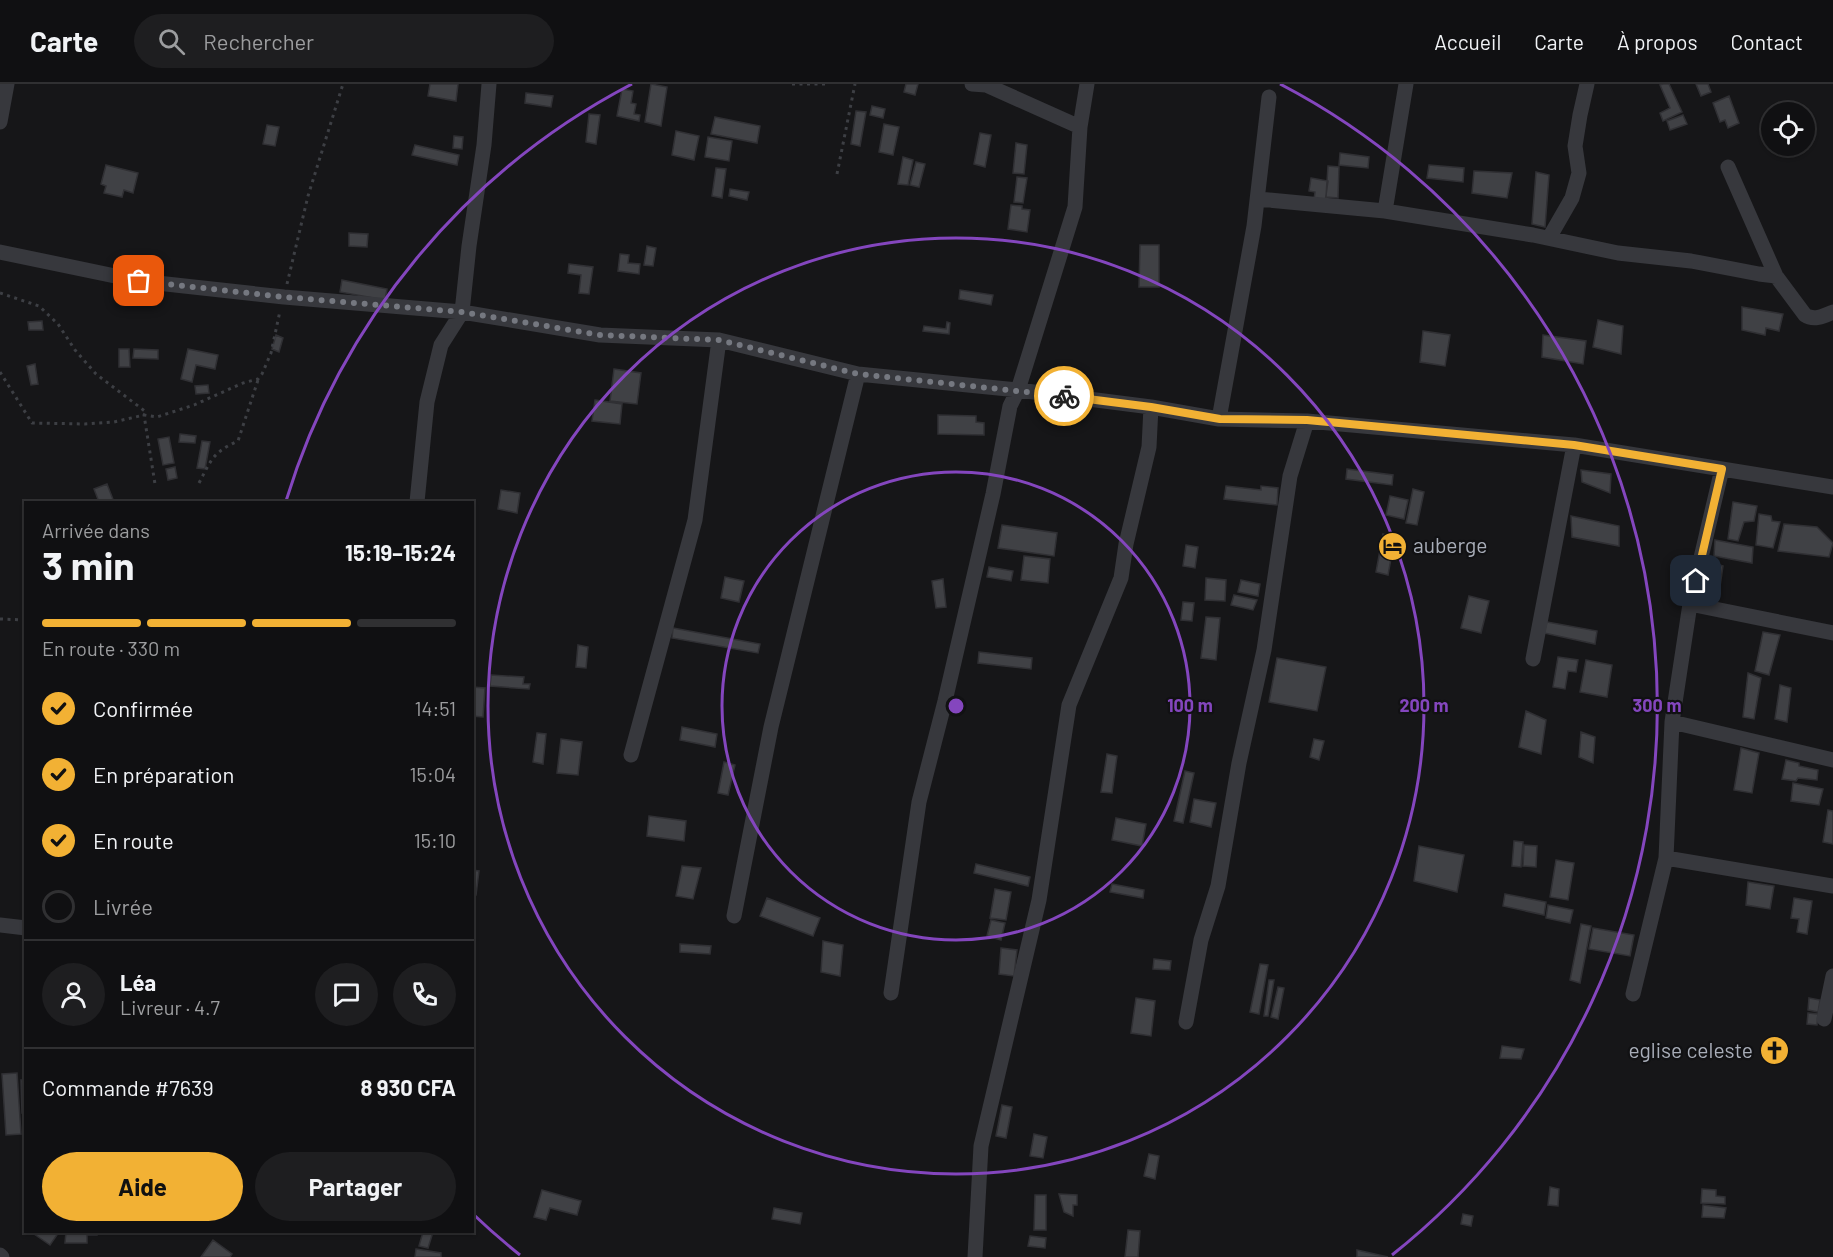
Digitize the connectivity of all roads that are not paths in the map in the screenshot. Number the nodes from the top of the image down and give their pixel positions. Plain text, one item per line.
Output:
1 (7, 84) edge
2 (489, 84) edge
3 (972, 84) edge
4 (1087, 84) edge
5 (1406, 84) edge
6 (1587, 84) edge
7 (1269, 97) dead end
8 (0, 122) edge
9 (1080, 127) junction
10 (1728, 166) dead end
11 (1258, 199) junction
12 (1385, 211) junction
13 (1549, 238) junction
14 (0, 252) edge
15 (1776, 276) junction
16 (462, 312) junction
17 (1833, 312) edge
18 (719, 340) junction
19 (858, 374) junction
20 (1018, 390) junction
21 (1151, 407) junction
22 (1220, 419) junction
23 (1307, 420) junction
24 (1574, 445) junction
25 (1722, 469) junction
26 (1833, 487) edge
27 (417, 501) edge
28 (1690, 604) junction
29 (1833, 633) edge
30 (1533, 659) dead end
31 (1672, 722) junction
32 (631, 754) dead end
33 (1833, 760) edge
34 (1666, 858) junction
35 (1833, 886) edge
36 (734, 916) dead end
37 (0, 925) edge
38 (24, 928) edge
39 (1833, 976) edge
40 (891, 993) dead end
41 (1633, 994) dead end
42 (1824, 1019) dead end
43 (1186, 1022) dead end
44 (975, 1257) edge

1 - 8 street
2 - 16 street
3 - 9 street
4 - 9 street
5 - 12 street
6 - 13 street
7 - 11 street
9 - 20 street
10 - 15 street
11 - 12 street
11 - 22 street
12 - 13 street
13 - 15 street
14 - 16 street
15 - 17 street
16 - 18 street
16 - 27 street
18 - 19 street
18 - 32 street
19 - 20 street
19 - 36 street
20 - 21 street
20 - 40 street
21 - 22 street
21 - 44 street
22 - 23 street
23 - 24 street
23 - 43 street
24 - 25 street
24 - 30 street
25 - 26 street
25 - 28 street
28 - 29 street
28 - 31 street
31 - 33 street
31 - 34 street
34 - 35 street
34 - 41 street
37 - 38 street
39 - 42 street

